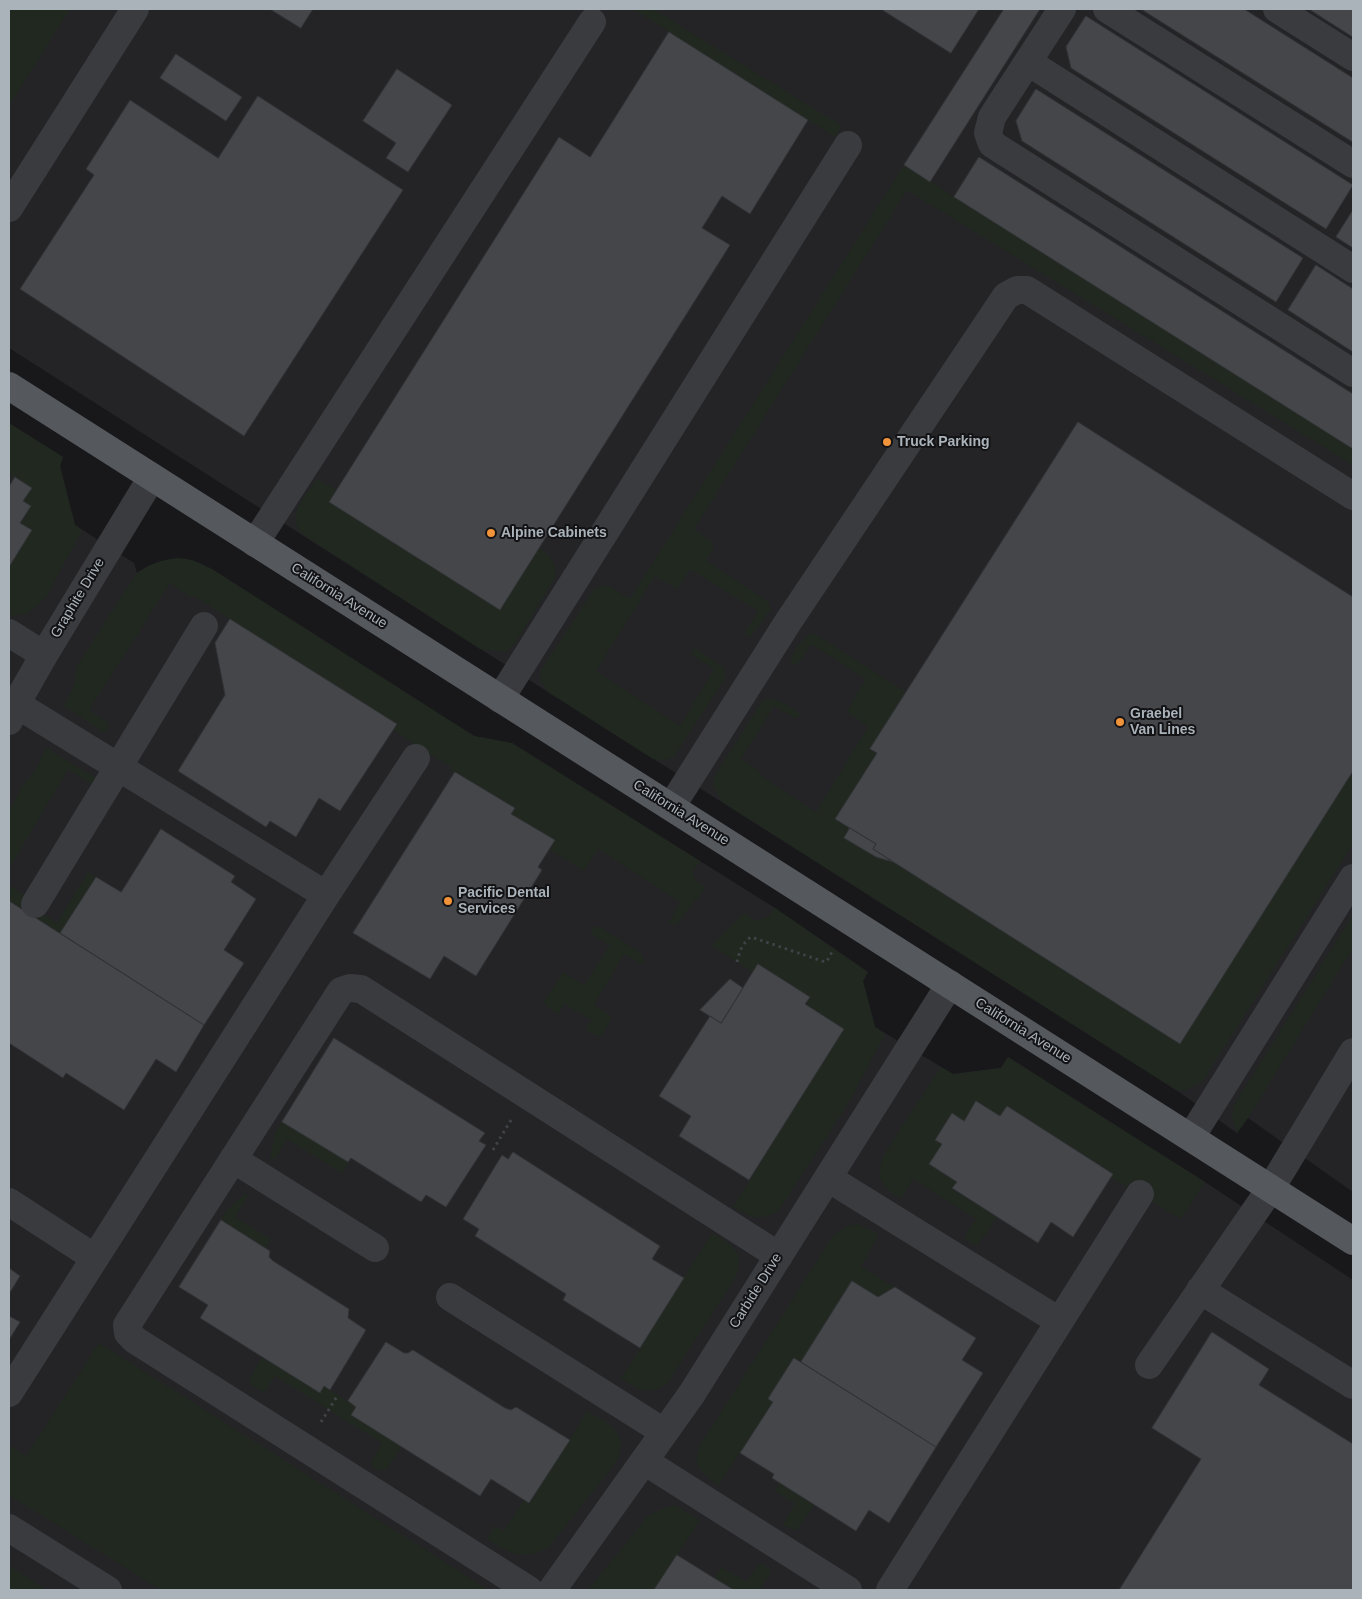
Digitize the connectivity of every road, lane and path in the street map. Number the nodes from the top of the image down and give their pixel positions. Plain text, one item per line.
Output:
1 (135, 9) edge
2 (1062, 9) edge
3 (1107, 9) edge
4 (1278, 9) edge
5 (592, 22) dead end
6 (1353, 57) edge
7 (1028, 62) junction
8 (848, 145) dead end
9 (1353, 164) edge
10 (9, 208) edge
11 (1353, 268) edge
12 (1353, 373) edge
13 (9, 386) edge
14 (152, 477) junction
15 (1353, 496) edge
16 (255, 543) junction
17 (204, 626) dead end
18 (9, 633) edge
19 (44, 655) junction
20 (500, 699) junction
21 (12, 712) edge
22 (416, 758) dead end
23 (119, 767) junction
24 (671, 807) junction
25 (1353, 878) edge
26 (326, 895) junction
27 (35, 904) dead end
28 (832, 952) dead end
29 (737, 962) dead end
30 (950, 984) junction
31 (1353, 1052) edge
32 (1191, 1137) junction
33 (233, 1159) junction
34 (828, 1178) junction
35 (1271, 1188) junction
36 (1140, 1194) dead end
37 (9, 1202) edge
38 (1353, 1240) edge
39 (375, 1248) dead end
40 (778, 1256) junction
41 (95, 1258) junction
42 (1200, 1290) junction
43 (450, 1297) dead end
44 (1060, 1321) junction
45 (1149, 1365) dead end
46 (1353, 1385) edge
47 (9, 1393) edge
48 (664, 1432) junction
49 (644, 1461) junction
50 (9, 1528) edge
51 (108, 1590) edge
52 (529, 1590) edge
53 (552, 1590) edge
54 (848, 1590) edge
55 (890, 1590) edge

1 - 10 street
2 - 7 street
3 - 9 street
4 - 6 street
5 - 16 street
7 - 11 street
7 - 12 street
8 - 20 street
13 - 14 main road, California Avenue
14 - 16 main road, California Avenue
14 - 19 street, Graphite Drive
15 - 24 street
16 - 20 main road, California Avenue
17 - 23 street
18 - 19 street
19 - 21 street, Graphite Drive
20 - 24 main road, California Avenue
21 - 23 street
22 - 26 street
23 - 26 street
23 - 27 street
24 - 30 main road, California Avenue
25 - 32 street
26 - 41 street
28 - 29 path
30 - 32 main road, California Avenue
30 - 34 street, Carbide Drive
31 - 35 street
32 - 35 main road, California Avenue
33 - 39 street
33 - 40 street
33 - 52 street
34 - 40 street, Carbide Drive
34 - 44 street
35 - 38 main road, California Avenue
35 - 42 street
36 - 44 street
37 - 41 street
40 - 48 street, Carbide Drive
41 - 47 street
42 - 45 street
42 - 46 street
43 - 48 street
44 - 55 street
48 - 49 street, Carbide Drive
49 - 53 street, Carbide Drive
49 - 54 street
50 - 51 street

